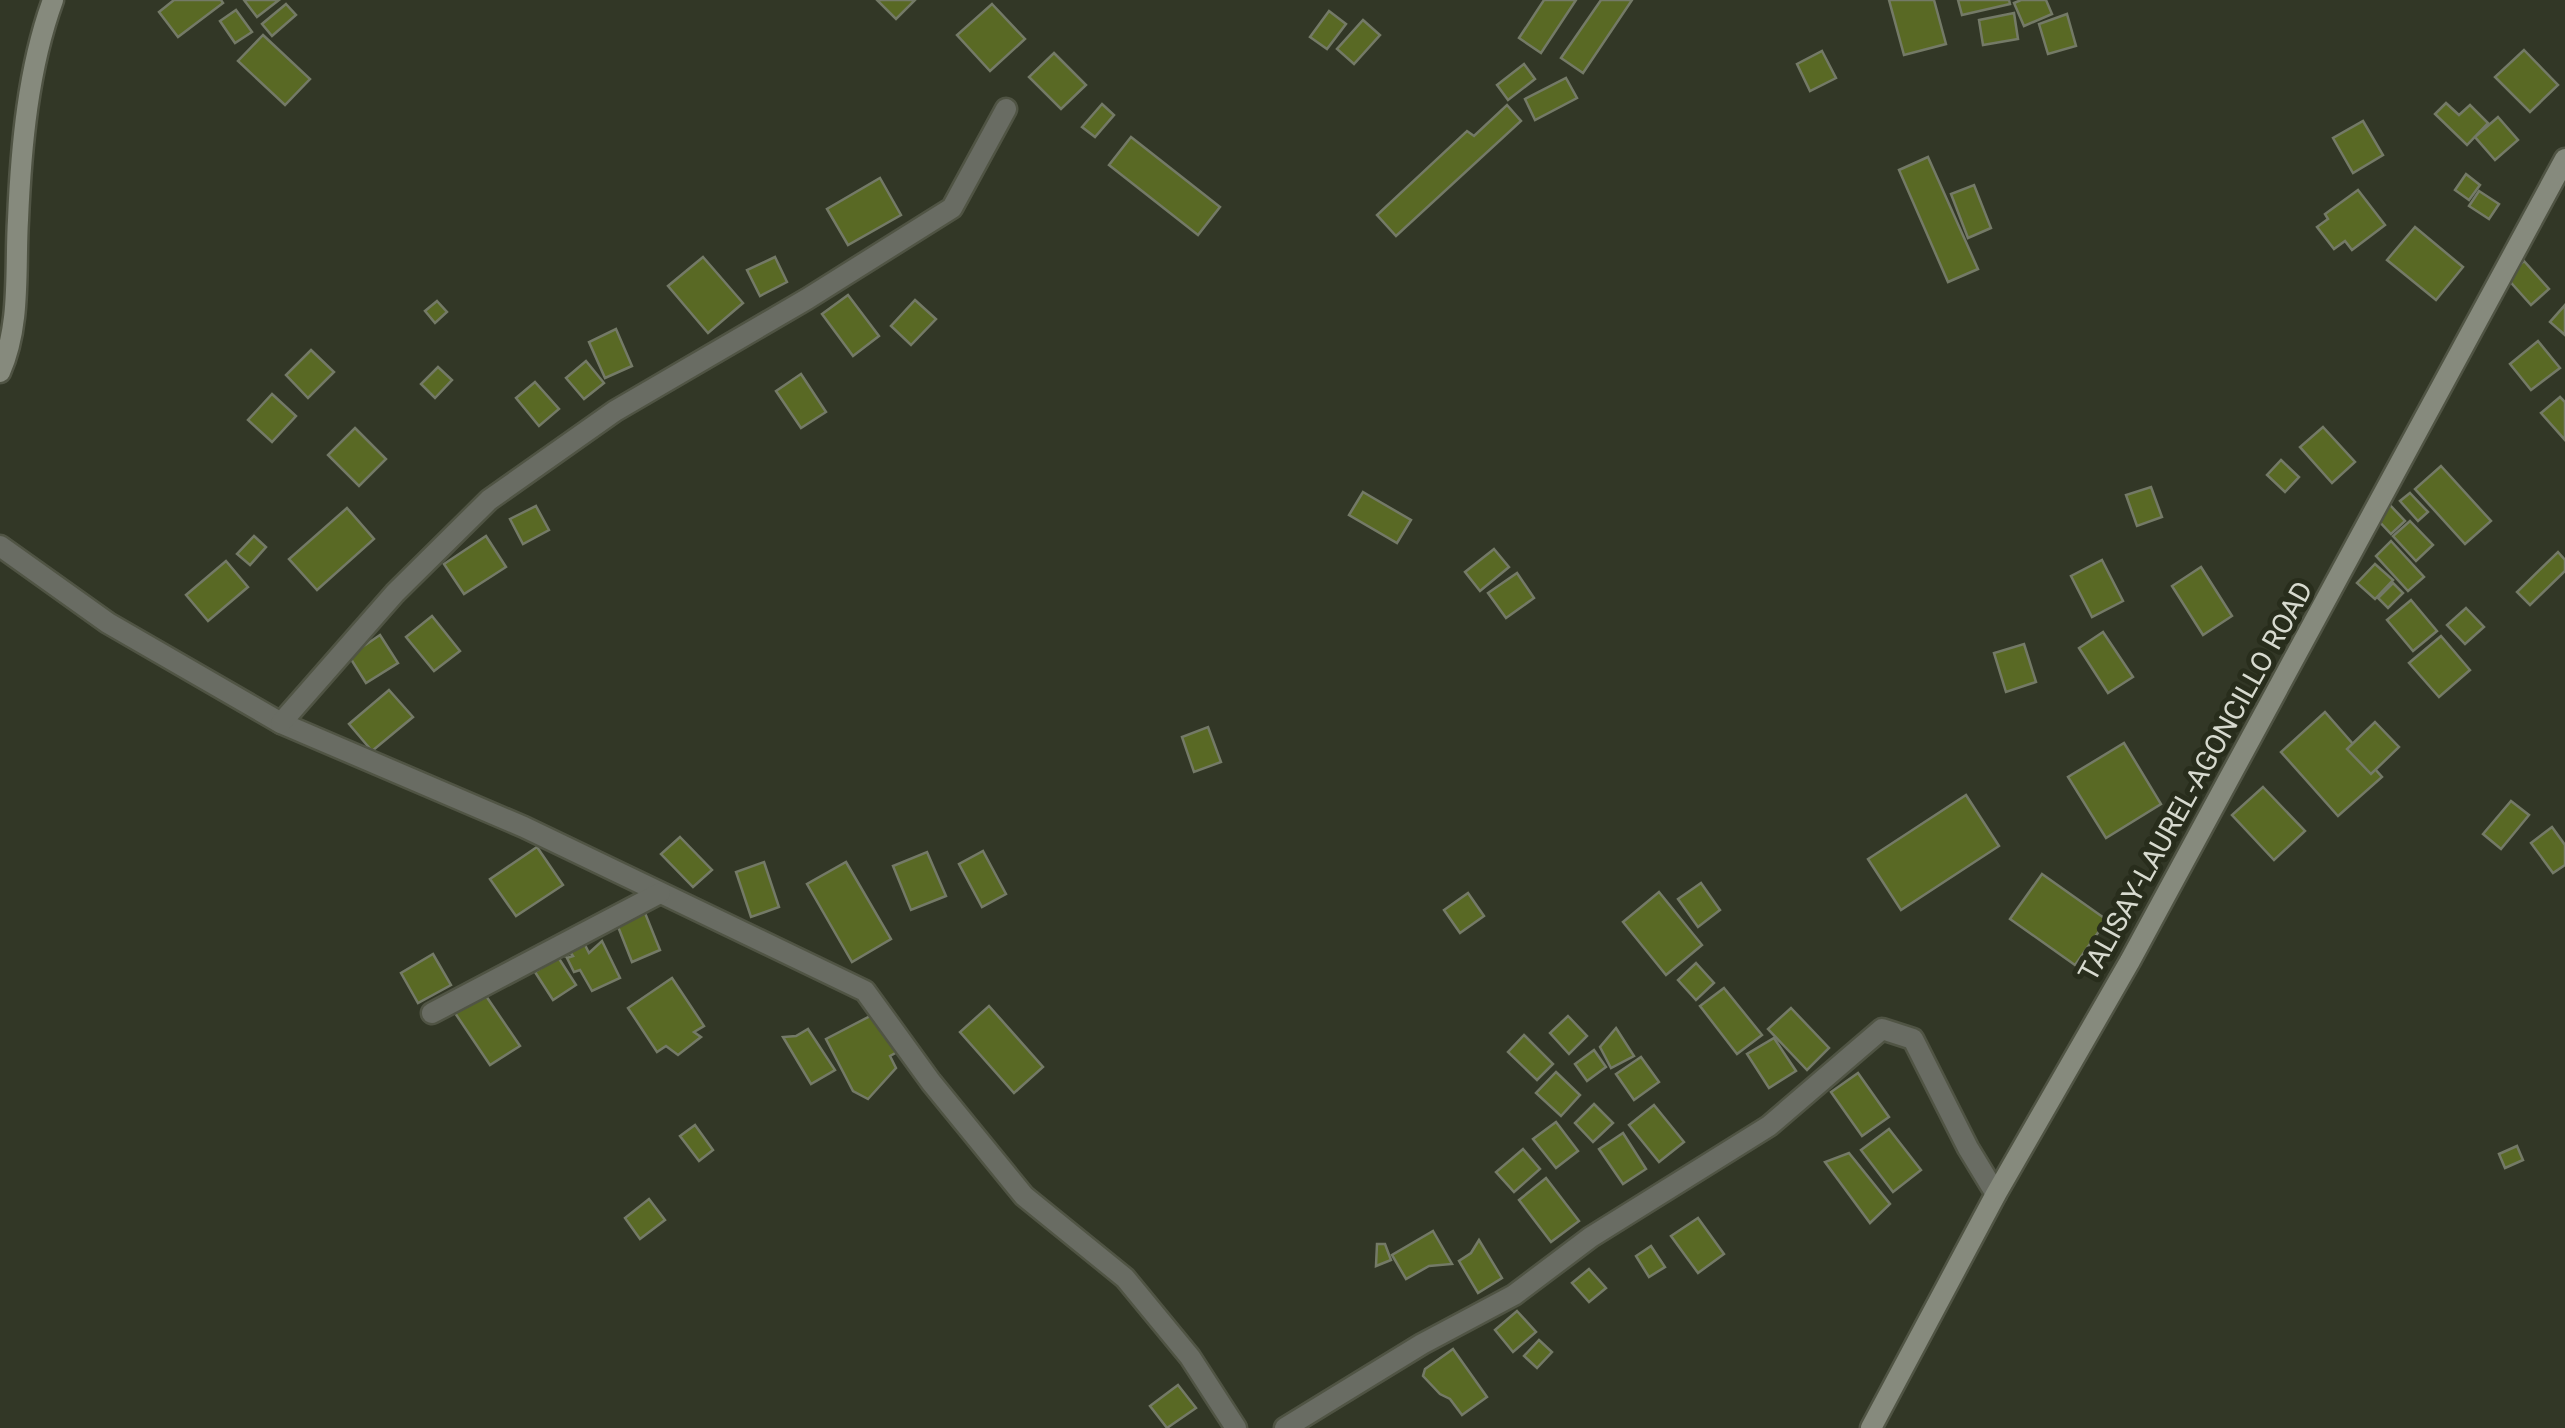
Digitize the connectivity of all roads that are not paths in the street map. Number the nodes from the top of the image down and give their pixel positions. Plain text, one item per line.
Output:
1 (53, 0) edge
2 (1006, 108) dead end
3 (2565, 158) edge
4 (0, 372) edge
5 (0, 546) edge
6 (281, 723) junction
7 (660, 893) junction
8 (432, 1013) dead end
9 (1996, 1194) junction
10 (1236, 1428) edge
11 (1286, 1428) edge
12 (1871, 1428) edge

1 - 4 main road
2 - 6 street
3 - 9 main road, TALISAY-LAUREL-AGONCILLO ROAD
5 - 6 street
6 - 7 street
7 - 8 street
7 - 10 street
9 - 11 street
9 - 12 main road, TALISAY-LAUREL-AGONCILLO ROAD

